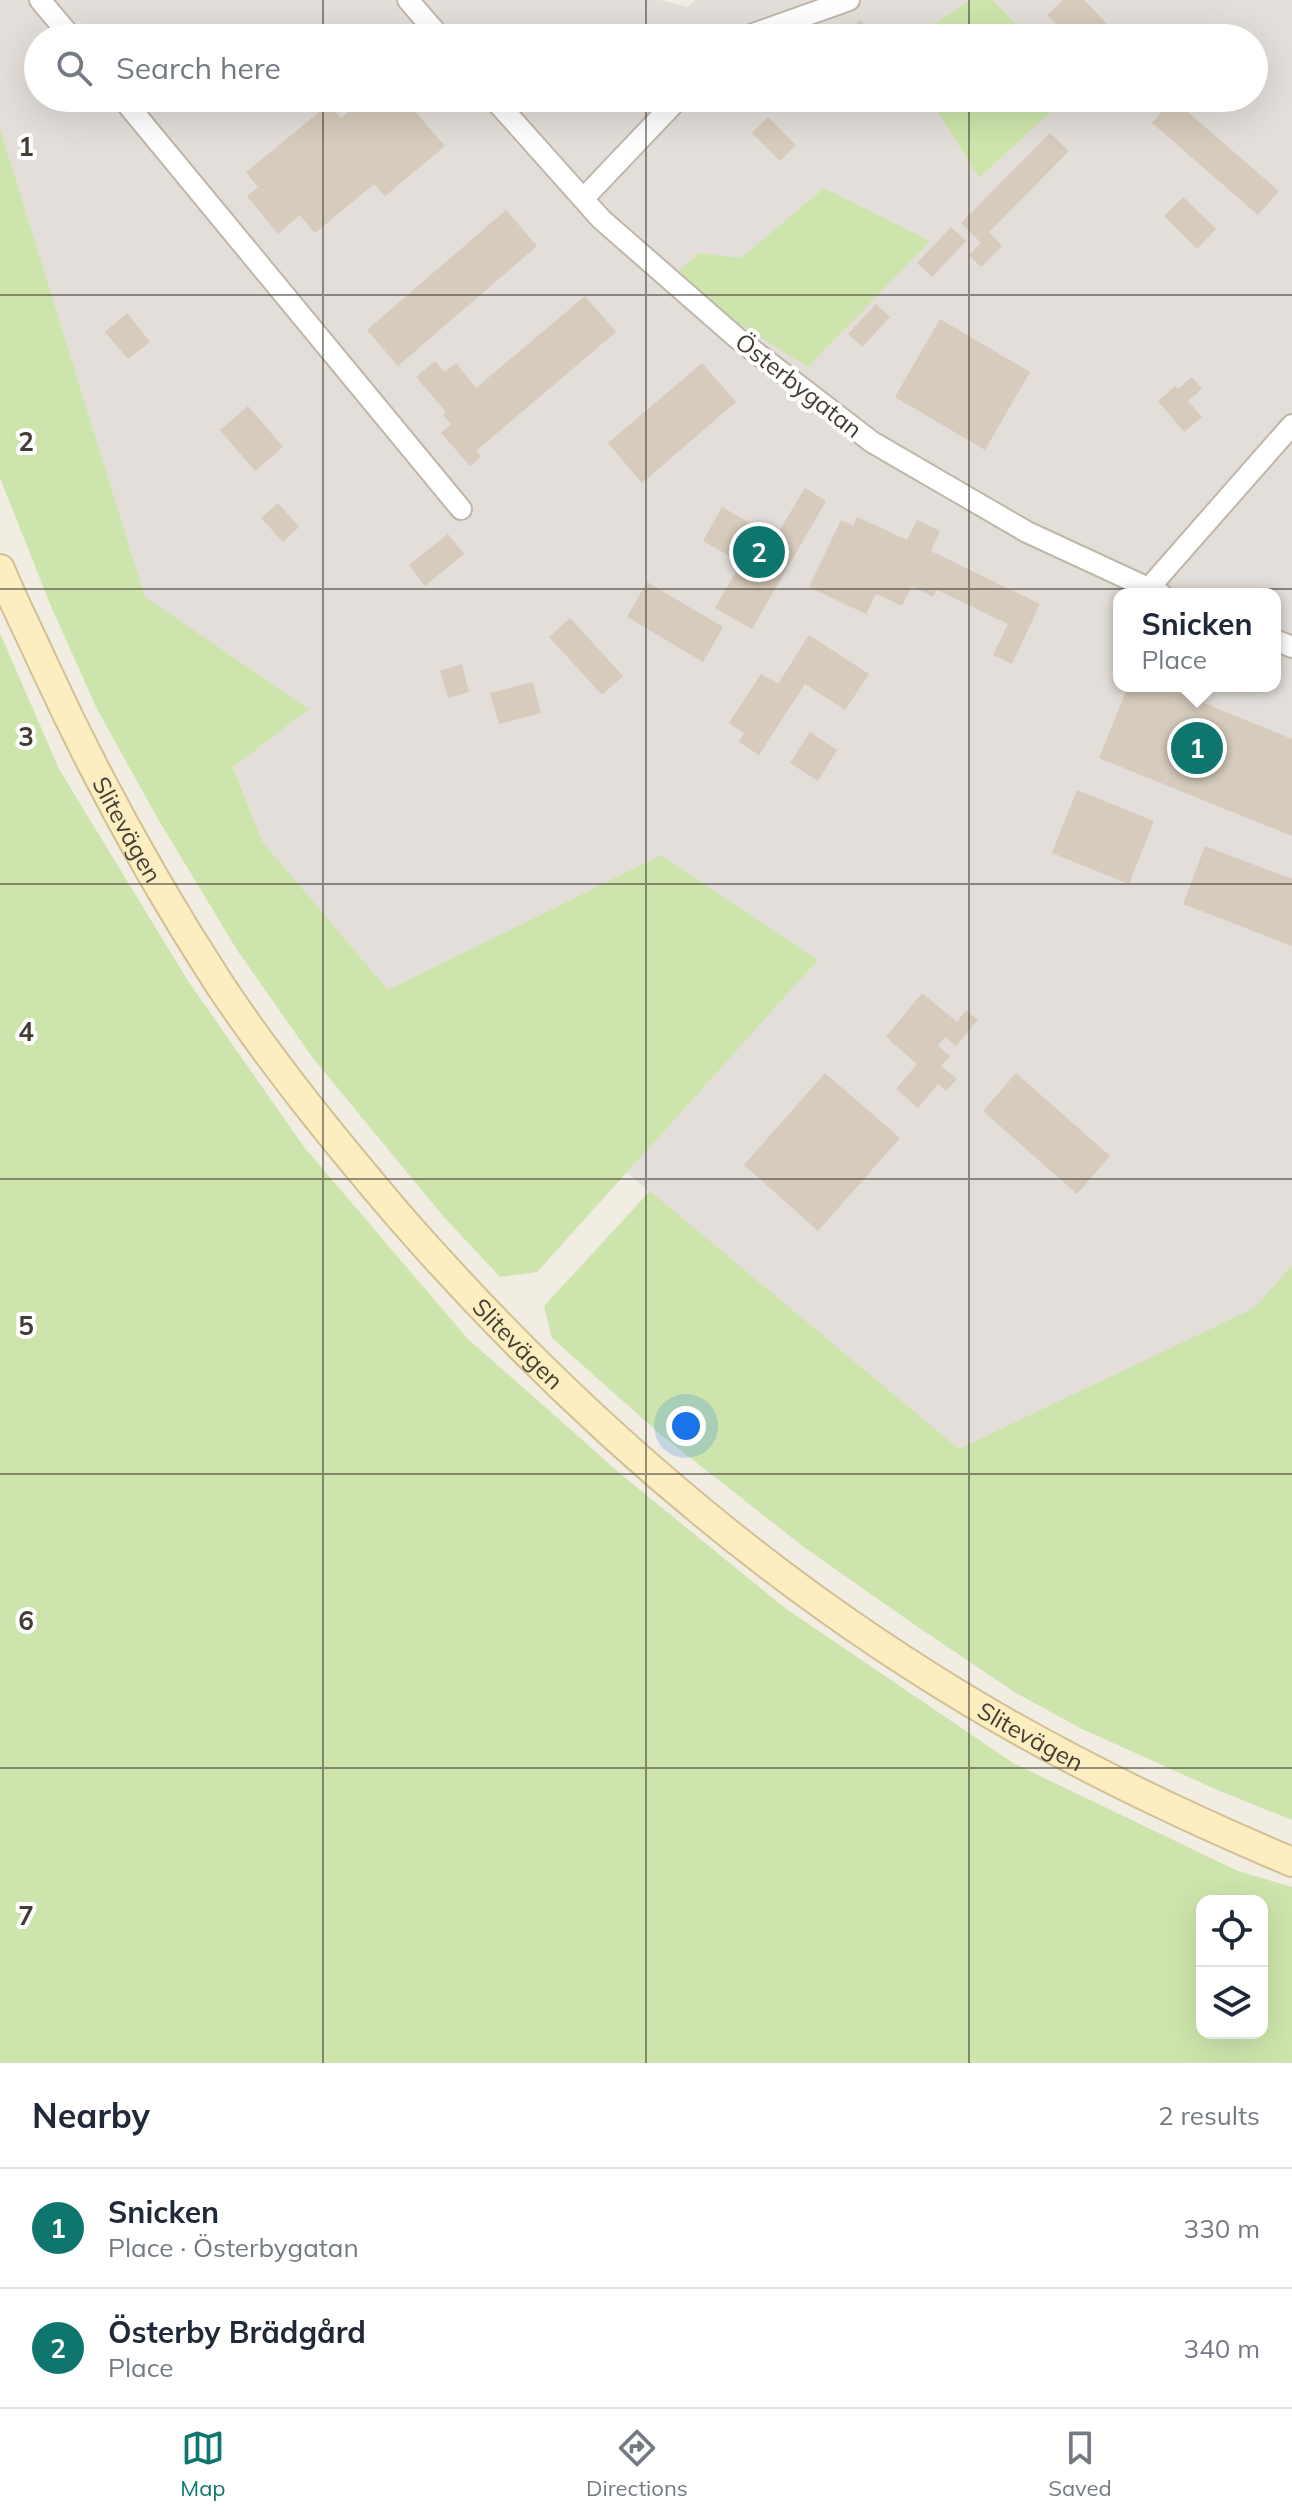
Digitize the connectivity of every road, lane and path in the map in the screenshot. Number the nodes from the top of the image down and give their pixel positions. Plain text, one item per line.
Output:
1 (40, 0) edge
2 (408, 0) edge
3 (849, 0) edge
4 (60, 24) edge
5 (429, 24) edge
6 (781, 24) edge
7 (134, 112) edge
8 (505, 112) edge
9 (666, 112) edge
10 (583, 199) junction
11 (1292, 425) edge
12 (461, 509) dead end
13 (1, 573) edge
14 (1148, 588) edge
15 (1157, 588) edge
16 (1292, 1862) edge

1 - 4 street
2 - 5 street
3 - 6 street
7 - 12 street
8 - 10 street, Österbygatan
9 - 10 street
10 - 14 street, Österbygatan
11 - 15 street
13 - 16 main road, Slitevägen

